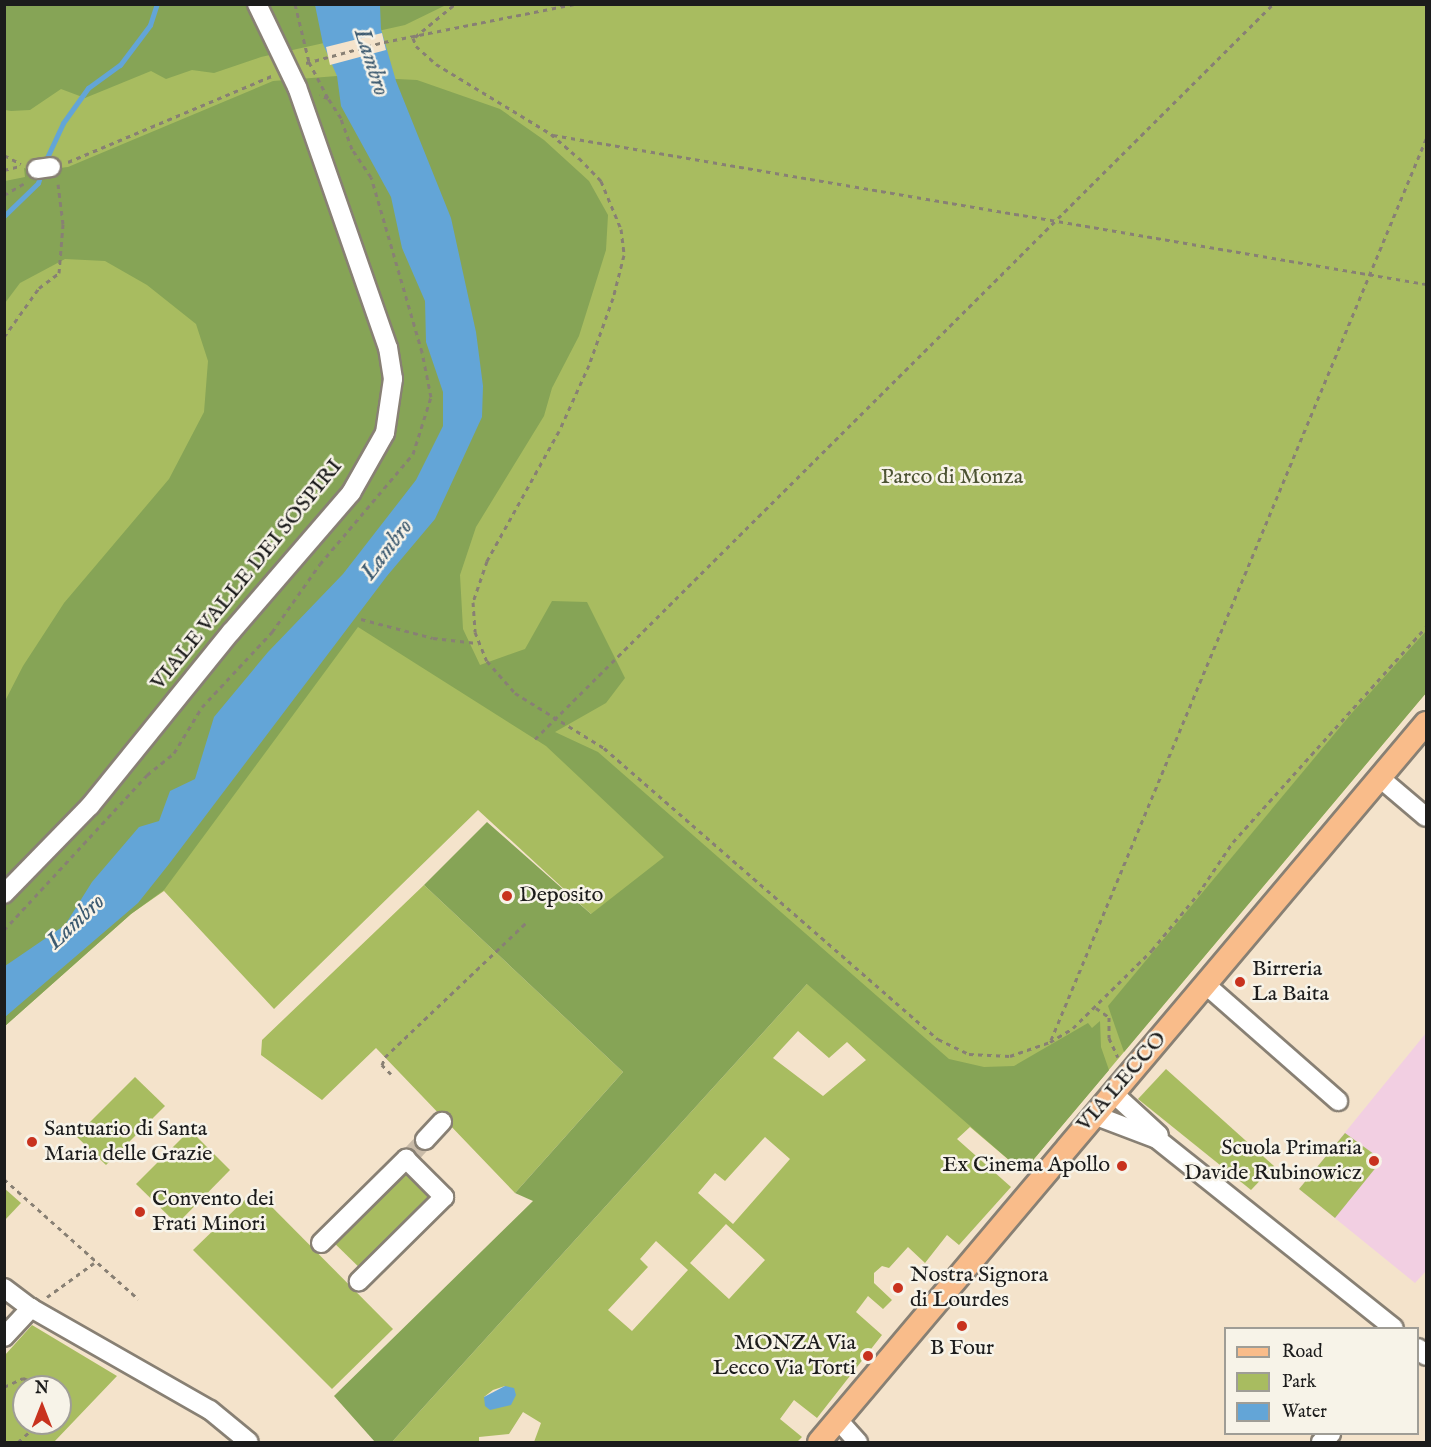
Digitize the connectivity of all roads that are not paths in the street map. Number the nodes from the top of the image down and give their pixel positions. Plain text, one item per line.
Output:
1 (257, 4) edge
2 (1426, 723) edge
3 (1380, 778) junction
4 (1426, 817) edge
5 (4, 894) edge
6 (1206, 985) junction
7 (1113, 1093) junction
8 (1338, 1101) dead end
9 (1094, 1115) junction
10 (442, 1122) dead end
11 (425, 1140) tunnel mouth
12 (1181, 1157) junction
13 (321, 1243) dead end
14 (359, 1281) dead end
15 (4, 1288) edge
16 (31, 1308) junction
17 (1392, 1327) edge
18 (4, 1336) edge
19 (837, 1420) junction
20 (249, 1443) edge
21 (819, 1443) edge
22 (858, 1443) edge

1 - 5 street, VIALE VALLE DEI SOSPIRI
2 - 3 main road, VIA LECCO
3 - 4 street
3 - 6 main road, VIA LECCO
6 - 7 main road, VIA LECCO
6 - 8 street
7 - 9 main road, VIA LECCO
7 - 12 street
9 - 12 street
9 - 19 main road, VIA LECCO
10 - 11 street
12 - 17 street
13 - 14 street
15 - 16 street
16 - 18 street
16 - 20 street
19 - 21 main road, VIA LECCO
19 - 22 street

